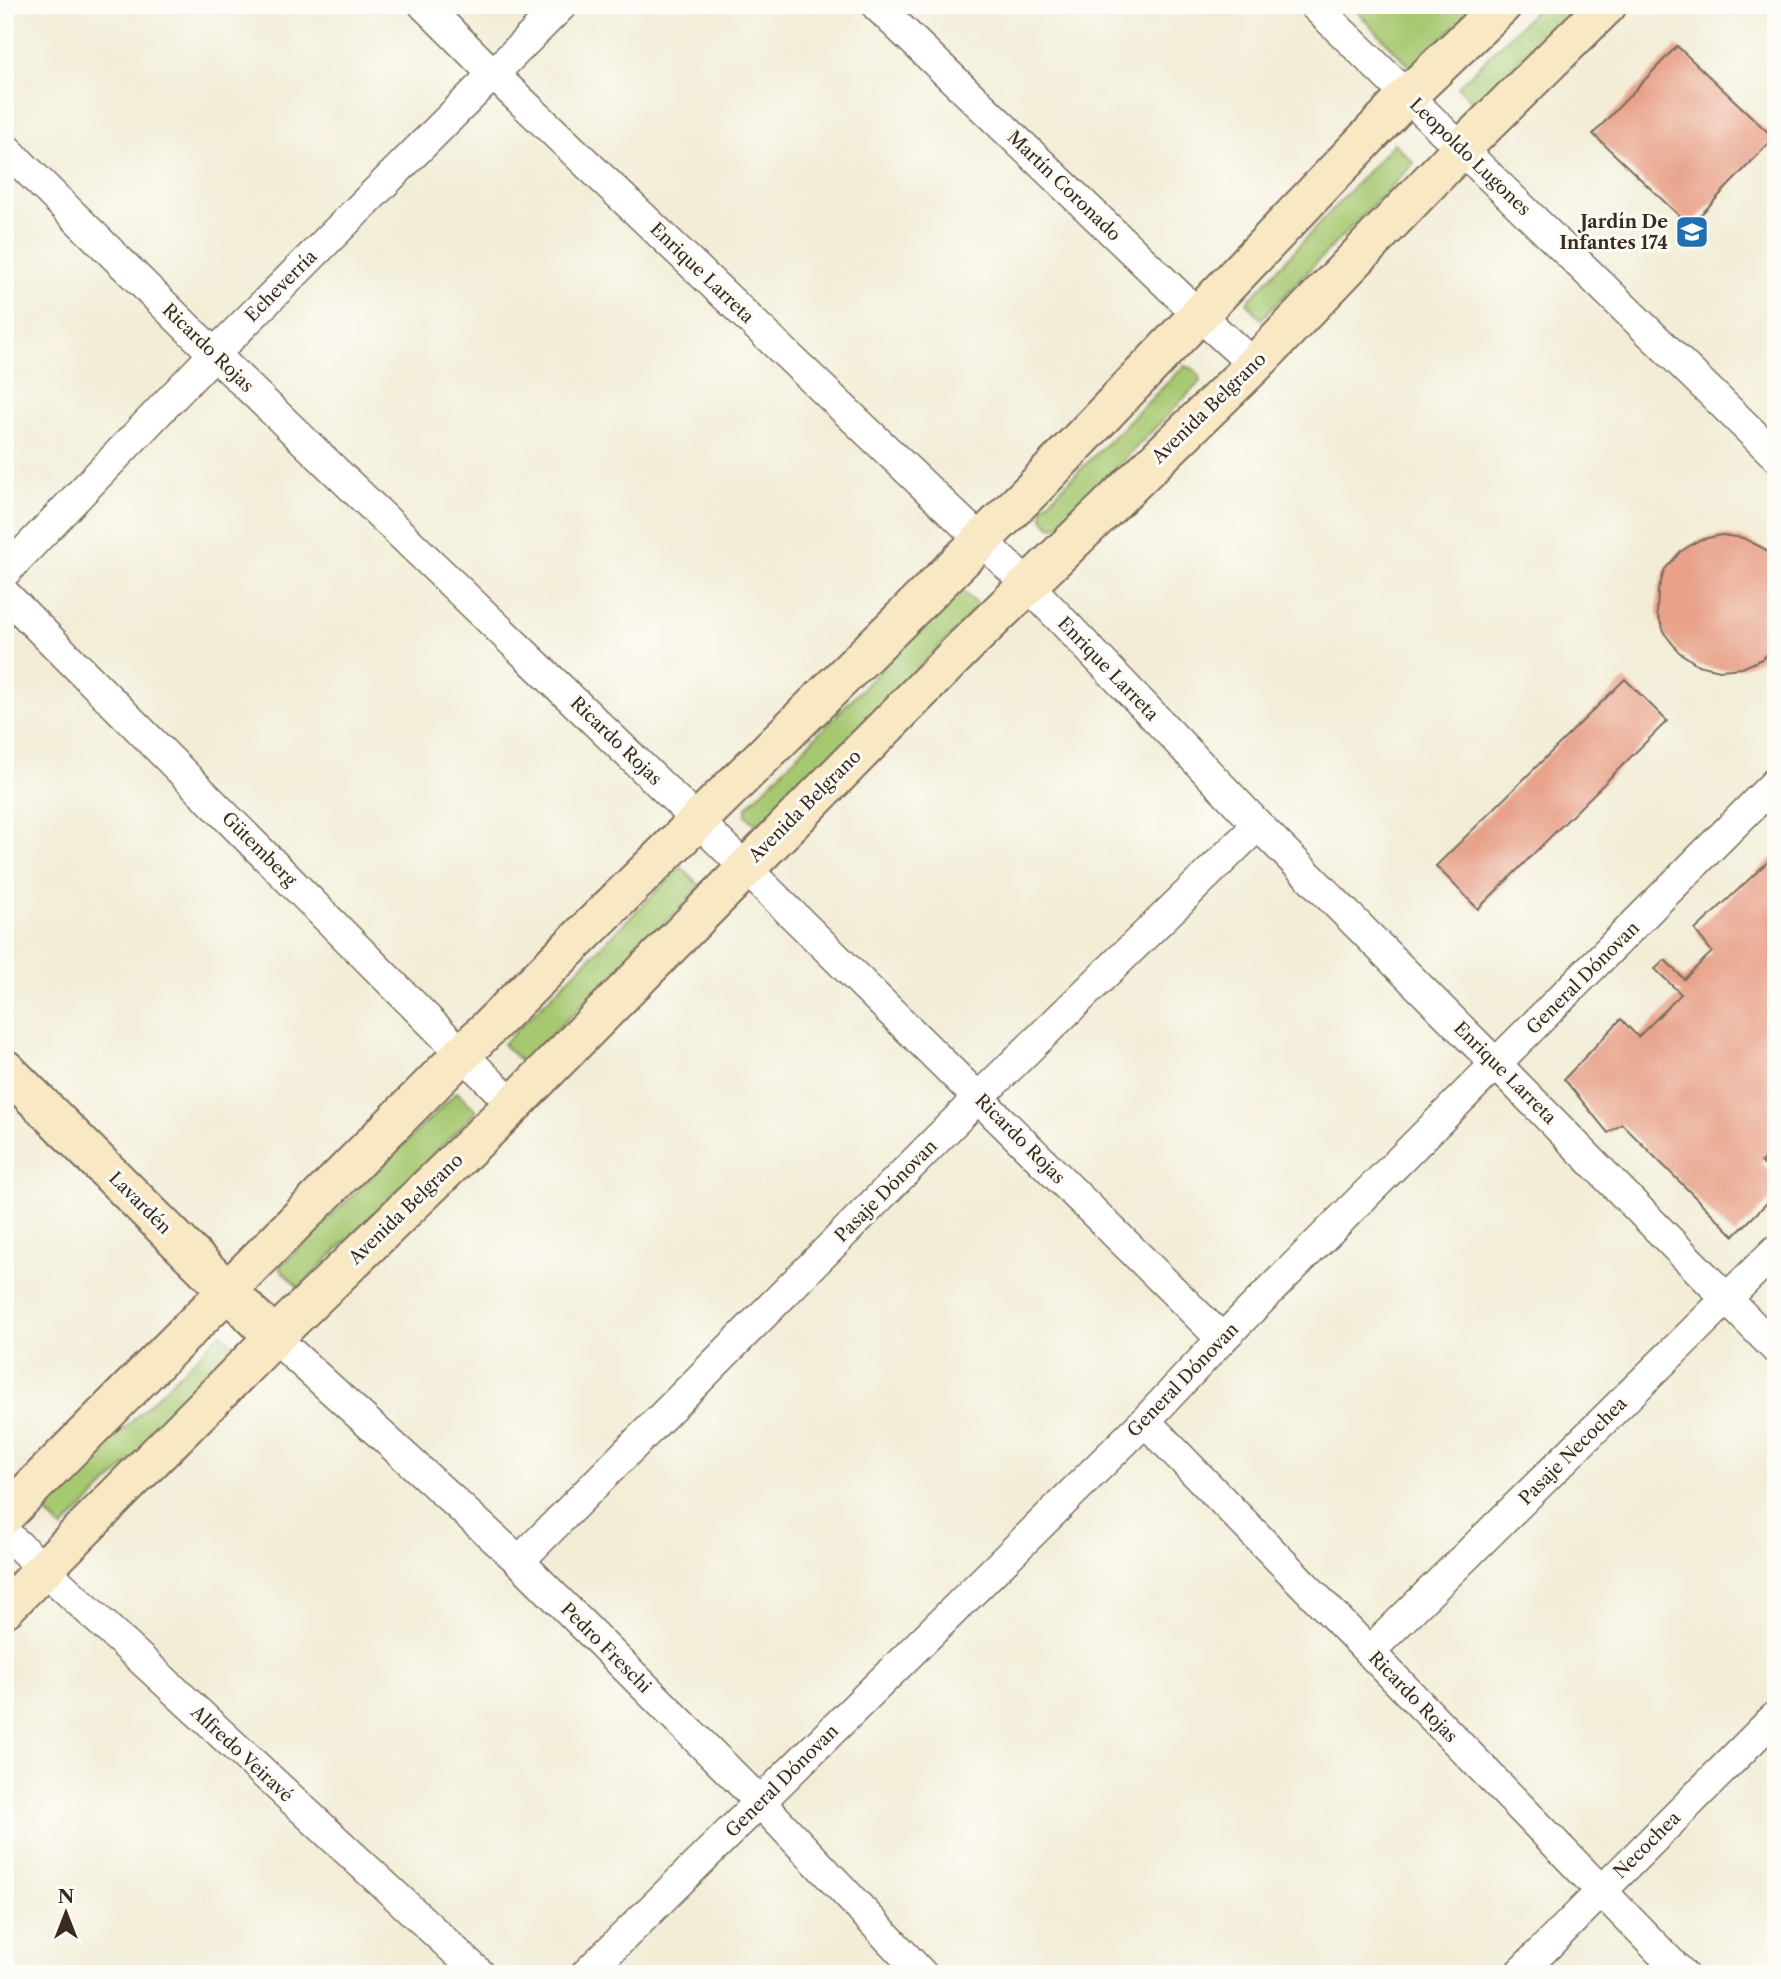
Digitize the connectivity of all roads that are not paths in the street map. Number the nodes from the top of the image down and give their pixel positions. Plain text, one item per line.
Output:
1 (424, 5) edge
2 (562, 5) edge
3 (876, 5) edge
4 (1314, 5) edge
5 (1502, 5) edge
6 (1607, 5) edge
7 (493, 74) junction
8 (1407, 96) junction
9 (5, 148) edge
10 (1462, 148) junction
11 (1200, 316) junction
12 (214, 354) junction
13 (1254, 365) junction
14 (1776, 456) edge
15 (981, 539) junction
16 (5, 572) edge
17 (1028, 585) junction
18 (5, 594) edge
19 (1776, 782) edge
20 (699, 822) junction
21 (1258, 825) junction
22 (745, 867) junction
23 (463, 1054) junction
24 (1497, 1065) junction
25 (5, 1069) edge
26 (979, 1097) junction
27 (513, 1105) junction
28 (1776, 1250) edge
29 (229, 1291) junction
30 (1726, 1299) junction
31 (274, 1337) junction
32 (1222, 1339) junction
33 (1776, 1349) edge
34 (1145, 1421) junction
35 (5, 1515) edge
36 (5, 1533) edge
37 (519, 1561) junction
38 (43, 1570) junction
39 (5, 1608) edge
40 (1369, 1652) junction
41 (1776, 1716) edge
42 (760, 1802) junction
43 (1601, 1892) junction
44 (480, 1974) edge
45 (586, 1974) edge
46 (922, 1974) edge
47 (1519, 1974) edge
48 (1682, 1974) edge

1 - 7 street, Enrique Larreta
2 - 7 street, Echeverría
3 - 11 street, Martín Coronado
4 - 8 street, Leopoldo Lugones
5 - 8 main road
6 - 10 main road, Avenida Belgrano
7 - 12 street, Echeverría
7 - 15 street, Enrique Larreta
8 - 10 street, Leopoldo Lugones
8 - 11 main road
9 - 12 street, Ricardo Rojas
10 - 13 main road, Avenida Belgrano
10 - 14 street, Leopoldo Lugones
11 - 13 street, Martín Coronado
11 - 15 main road
12 - 16 street, Echeverría
12 - 20 street, Ricardo Rojas
13 - 17 main road, Avenida Belgrano
15 - 17 street, Enrique Larreta
15 - 20 main road
17 - 21 street, Enrique Larreta
17 - 22 main road, Avenida Belgrano
18 - 23 street, Gütemberg
19 - 24 street, General Dónovan
20 - 22 street, Ricardo Rojas
20 - 23 main road
21 - 24 street, Enrique Larreta
21 - 26 street, Pasaje Dónovan
22 - 26 street, Ricardo Rojas
22 - 27 main road, Avenida Belgrano
23 - 27 street, Gütemberg
23 - 29 main road
24 - 30 street, Enrique Larreta
24 - 32 street, General Dónovan
25 - 29 main road, Lavardén
26 - 32 street, Ricardo Rojas
26 - 37 street, Pasaje Dónovan
27 - 31 main road, Avenida Belgrano
28 - 30 street, Pasaje Necochea
29 - 31 main road, Lavardén
29 - 35 main road
30 - 33 street, Enrique Larreta
30 - 40 street, Pasaje Necochea
31 - 37 street, Pedro Freschi
31 - 38 main road, Avenida Belgrano
32 - 34 street, General Dónovan
34 - 40 street, Ricardo Rojas
34 - 42 street, General Dónovan
36 - 38 street, Alfredo Veiravé
37 - 42 street, Pedro Freschi
38 - 39 main road, Avenida Belgrano
38 - 44 street, Alfredo Veiravé
40 - 43 street, Ricardo Rojas
41 - 43 street, Necochea
42 - 45 street, General Dónovan
42 - 46 street, Pedro Freschi
43 - 47 street, Necochea
43 - 48 street, Ricardo Rojas

